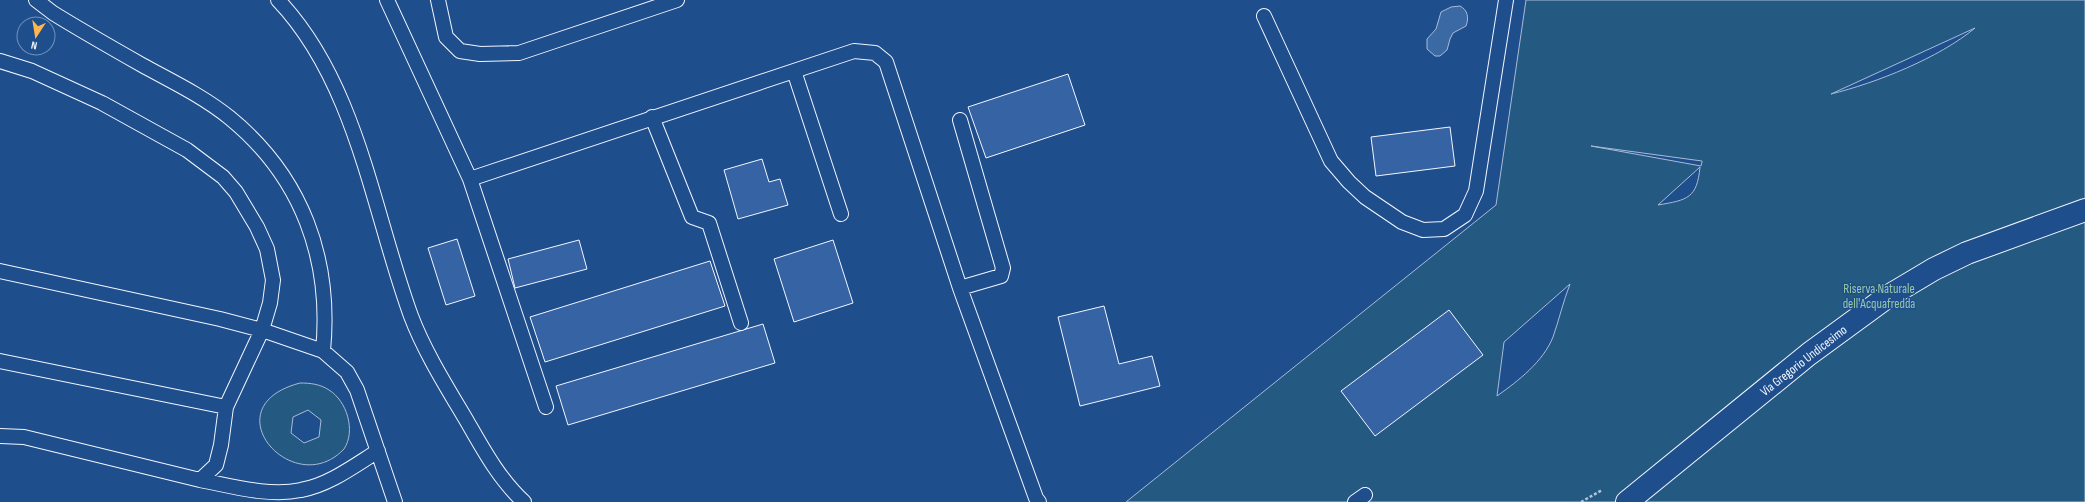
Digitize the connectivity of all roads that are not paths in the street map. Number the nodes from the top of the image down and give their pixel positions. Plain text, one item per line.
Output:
1 (36, 0) edge
2 (278, 0) edge
3 (387, 0) edge
4 (438, 0) edge
5 (677, 0) edge
6 (1506, 0) edge
7 (1264, 16) dead end
8 (0, 61) edge
9 (794, 71) junction
10 (652, 117) junction
11 (960, 120) dead end
12 (470, 179) junction
13 (2085, 210) edge
14 (841, 214) dead end
15 (0, 271) edge
16 (960, 288) junction
17 (741, 323) dead end
18 (262, 330) junction
19 (323, 351) junction
20 (0, 361) edge
21 (226, 407) junction
22 (546, 407) dead end
23 (0, 436) edge
24 (378, 451) junction
25 (200, 480) junction
26 (395, 502) edge
27 (524, 502) edge
28 (1039, 502) edge
29 (1627, 502) edge

1 - 19 lane
2 - 27 lane
3 - 12 lane
4 - 5 lane
6 - 7 lane
8 - 18 lane
9 - 10 lane
9 - 14 lane
9 - 16 lane
10 - 12 lane
10 - 17 lane
11 - 16 lane
12 - 22 lane
13 - 29 street, Via Gregorio Undicesimo
15 - 18 lane
16 - 28 lane
18 - 19 lane
18 - 21 lane
19 - 24 lane
20 - 21 lane
21 - 25 lane
23 - 25 lane
24 - 25 lane
24 - 26 lane

